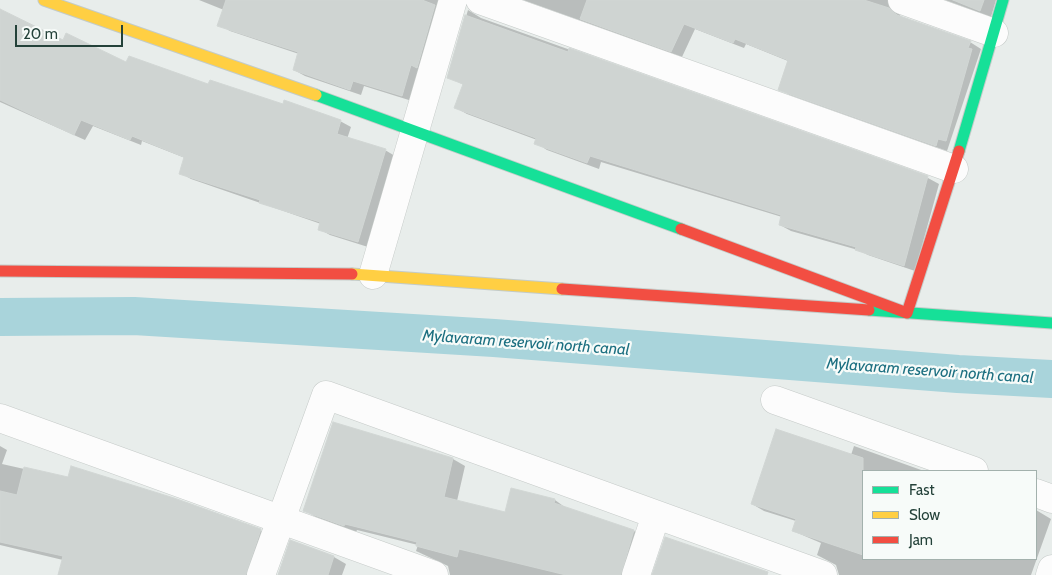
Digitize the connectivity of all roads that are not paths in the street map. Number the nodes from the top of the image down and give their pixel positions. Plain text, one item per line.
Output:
1 (44, 0) edge
2 (453, 0) edge
3 (480, 0) edge
4 (902, 0) edge
5 (1003, 0) edge
6 (994, 33) junction
7 (414, 129) junction
8 (954, 169) junction
9 (0, 272) edge
10 (373, 275) junction
11 (907, 313) junction
12 (1052, 323) edge
13 (775, 400) dead end
14 (0, 418) edge
15 (971, 470) edge
16 (1037, 493) edge
17 (1052, 499) edge
18 (656, 515) junction
19 (281, 520) junction
20 (1052, 569) edge
21 (261, 575) edge
22 (434, 575) edge
23 (636, 575) edge
24 (823, 575) edge
25 (1050, 575) edge

1 - 7 street
2 - 7 street
3 - 8 street
4 - 6 street
5 - 6 street
6 - 8 street
7 - 10 street
7 - 11 street
8 - 11 street
9 - 10 street
10 - 11 street
11 - 12 street
13 - 15 street
14 - 19 street
16 - 17 street
18 - 19 street
18 - 23 street
18 - 24 street
19 - 21 street
19 - 22 street
20 - 25 street

